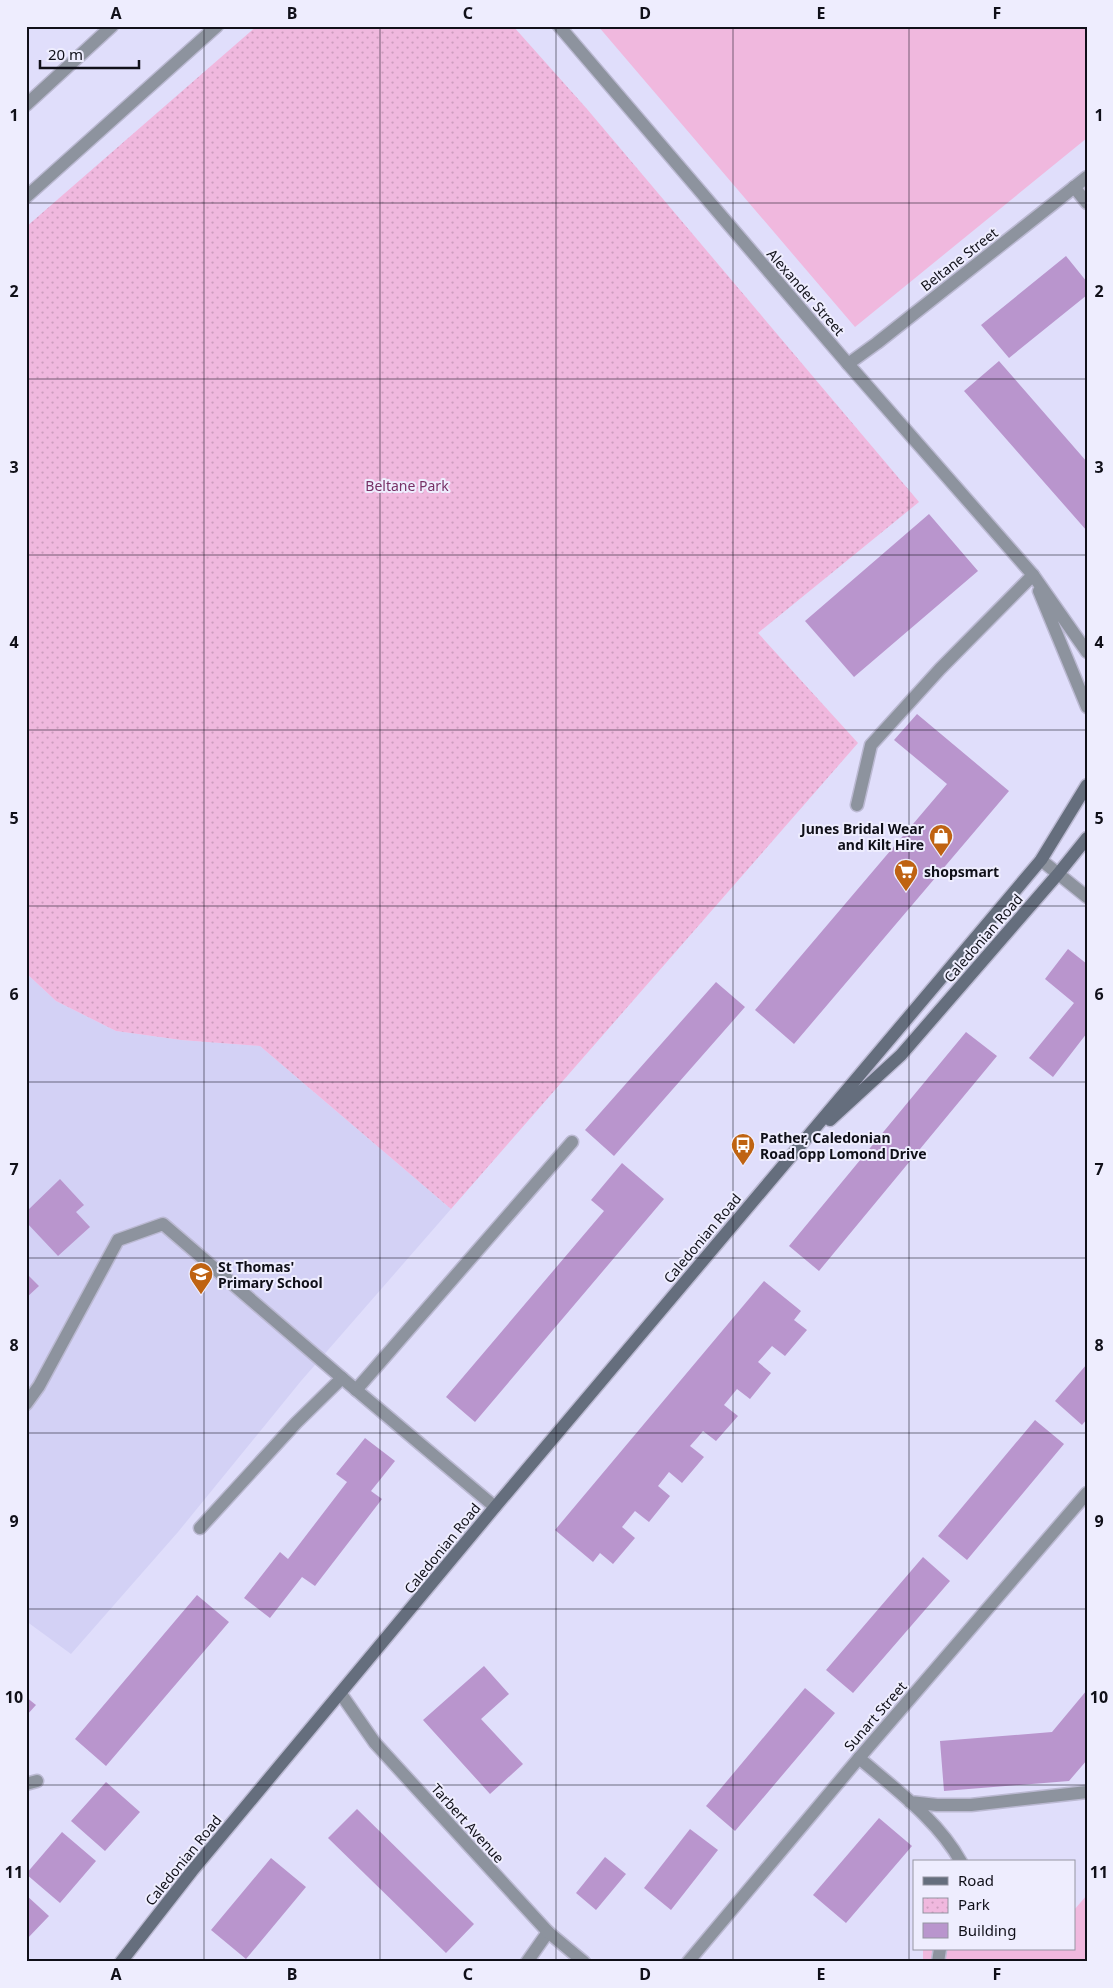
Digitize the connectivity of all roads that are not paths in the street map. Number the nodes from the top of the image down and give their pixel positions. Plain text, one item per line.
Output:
1 (112, 26) edge
2 (559, 26) edge
3 (213, 28) edge
4 (26, 105) edge
5 (1087, 176) edge
6 (1074, 187) junction
7 (26, 197) edge
8 (1087, 203) edge
9 (848, 364) junction
10 (1033, 575) junction
11 (1087, 652) edge
12 (1087, 708) edge
13 (1087, 785) edge
14 (857, 805) dead end
15 (1087, 838) edge
16 (1041, 860) junction
17 (1058, 874) junction
18 (1087, 897) edge
19 (572, 1142) dead end
20 (790, 1158) junction
21 (342, 1378) junction
22 (356, 1390) junction
23 (26, 1404) edge
24 (1087, 1493) edge
25 (495, 1507) junction
26 (200, 1528) dead end
27 (341, 1694) junction
28 (858, 1758) junction
29 (1087, 1792) edge
30 (910, 1802) junction
31 (960, 1860) edge
32 (548, 1932) junction
33 (121, 1962) edge
34 (527, 1962) edge
35 (584, 1962) edge
36 (688, 1962) edge

1 - 4 street
2 - 9 street, Alexander Street
3 - 7 street
5 - 6 street, Beltane Street
6 - 8 street
6 - 9 street, Beltane Street
9 - 10 street, Alexander Street
10 - 11 street, Alexander Street
10 - 12 street, Alexander Street
10 - 14 street
13 - 16 main road, Caledonian Road
15 - 17 main road, Caledonian Road
16 - 17 street
16 - 20 main road, Caledonian Road
17 - 18 street
17 - 20 main road, Caledonian Road
19 - 22 street
20 - 25 main road, Caledonian Road
21 - 22 street
21 - 23 street
21 - 26 street
22 - 25 street
24 - 28 street, Sunart Street
25 - 27 main road, Caledonian Road
27 - 32 street, Tarbert Avenue
27 - 33 main road, Caledonian Road
28 - 30 street
28 - 36 street, Sunart Street
29 - 30 street
30 - 31 street
32 - 34 street
32 - 35 street, Tarbert Avenue

